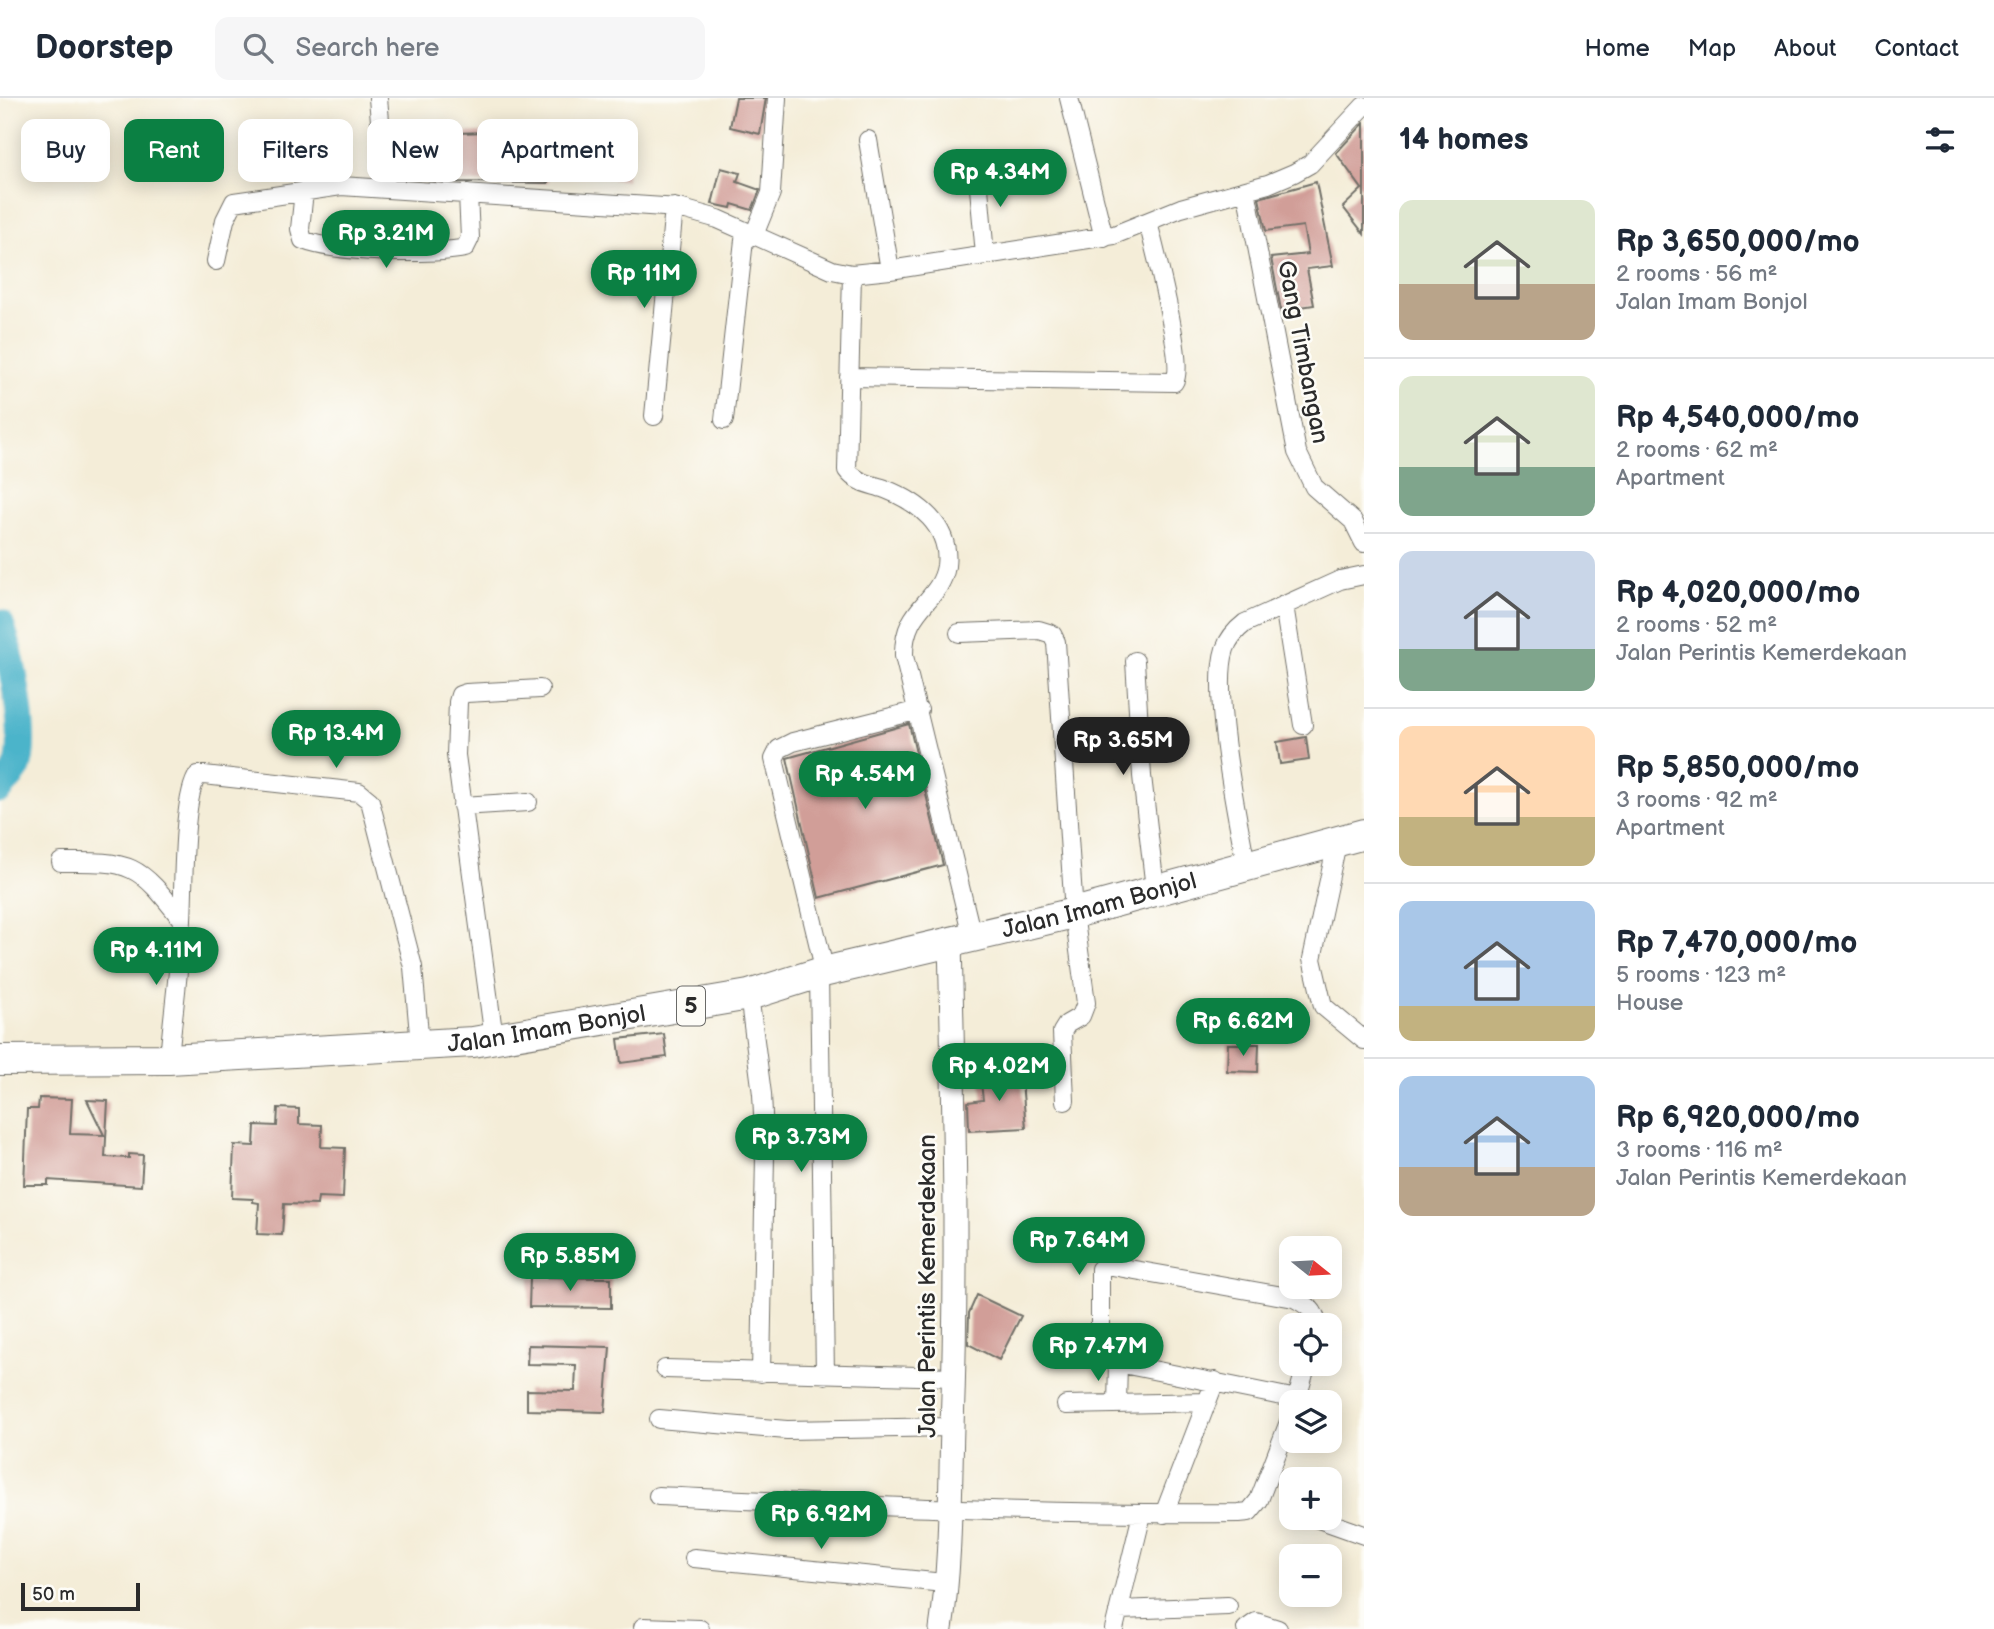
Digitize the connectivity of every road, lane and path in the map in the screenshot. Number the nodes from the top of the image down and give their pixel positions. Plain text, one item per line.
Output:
1 (378, 98) edge
2 (777, 98) edge
3 (1069, 98) edge
4 (1364, 106) edge
5 (868, 140) dead end
6 (977, 166) dead end
7 (386, 189) junction
8 (1246, 190) junction
9 (304, 191) junction
10 (468, 194) junction
11 (674, 207) junction
12 (1148, 222) junction
13 (749, 233) junction
14 (1104, 238) junction
15 (985, 255) junction
16 (216, 261) dead end
17 (890, 270) junction
18 (852, 274) junction
19 (849, 377) junction
20 (654, 416) dead end
21 (724, 420) dead end
22 (1364, 543) edge
23 (1364, 575) edge
24 (1284, 605) junction
25 (960, 633) dead end
26 (1135, 661) dead end
27 (540, 689) dead end
28 (919, 710) junction
29 (1303, 725) dead end
30 (528, 802) dead end
31 (463, 806) junction
32 (1351, 839) edge
33 (61, 862) dead end
34 (1246, 864) junction
35 (1155, 889) junction
36 (1073, 913) junction
37 (182, 920) junction
38 (961, 939) junction
39 (822, 973) junction
40 (749, 995) junction
41 (494, 1039) junction
42 (1364, 1040) edge
43 (420, 1045) junction
44 (169, 1059) junction
45 (0, 1060) edge
46 (1065, 1101) dead end
47 (1312, 1313) edge
48 (1118, 1363) junction
49 (665, 1369) dead end
50 (761, 1373) junction
51 (825, 1375) junction
52 (954, 1377) junction
53 (1215, 1381) junction
54 (1279, 1400) edge
55 (1207, 1402) junction
56 (1117, 1404) junction
57 (1066, 1405) dead end
58 (659, 1419) dead end
59 (952, 1427) junction
60 (1279, 1445) edge
61 (658, 1496) dead end
62 (950, 1510) junction
63 (1142, 1514) junction
64 (1164, 1514) junction
65 (1342, 1527) edge
66 (1364, 1535) edge
67 (695, 1558) dead end
68 (944, 1583) junction
69 (1228, 1606) dead end
70 (1119, 1610) junction
71 (643, 1627) dead end
72 (700, 1629) edge
73 (941, 1629) edge
74 (1114, 1629) edge
75 (1246, 1629) edge
76 (1278, 1629) edge

1 - 7 street
2 - 13 street
3 - 14 street
4 - 8 street
5 - 17 street
6 - 15 street
7 - 9 street
7 - 10 street
8 - 12 street
8 - 22 street, Gang Timbangan
9 - 10 street
9 - 16 street
10 - 11 street
11 - 13 street
11 - 20 street
12 - 14 street
12 - 19 street
13 - 18 street
13 - 21 street
14 - 15 street
15 - 17 street
17 - 18 street
18 - 19 street
19 - 28 street
23 - 24 street
24 - 29 street
24 - 34 street
25 - 36 street
26 - 35 street
27 - 31 street
28 - 38 street
28 - 39 street
30 - 31 street
31 - 41 street
32 - 34 highway, Jalan Imam Bonjol / 5
32 - 42 street
33 - 37 street
34 - 35 highway, Jalan Imam Bonjol / 5
35 - 36 highway, Jalan Imam Bonjol / 5
36 - 38 highway, Jalan Imam Bonjol / 5
36 - 46 street
37 - 43 street
37 - 44 street
38 - 39 highway, Jalan Imam Bonjol / 5
38 - 52 street, Jalan Perintis Kemerdekaan
39 - 40 highway, Jalan Imam Bonjol / 5
39 - 51 street
40 - 41 highway, Jalan Imam Bonjol / 5
40 - 50 street
41 - 43 highway, Jalan Imam Bonjol / 5
43 - 44 highway, Jalan Imam Bonjol / 5
44 - 45 highway, Jalan Imam Bonjol / 5
47 - 48 street
48 - 53 street
48 - 56 street
49 - 50 street
50 - 51 street
51 - 52 street
52 - 59 street, Jalan Perintis Kemerdekaan
53 - 54 street
53 - 55 street
55 - 56 street
55 - 64 street
56 - 57 street
58 - 59 street
59 - 62 street, Jalan Perintis Kemerdekaan
60 - 64 street
61 - 62 street
62 - 63 street
62 - 68 street, Jalan Perintis Kemerdekaan
63 - 64 street
63 - 70 street
65 - 66 street
67 - 68 street
68 - 73 street, Jalan Perintis Kemerdekaan
69 - 70 street
70 - 74 street
71 - 72 street
75 - 76 street

